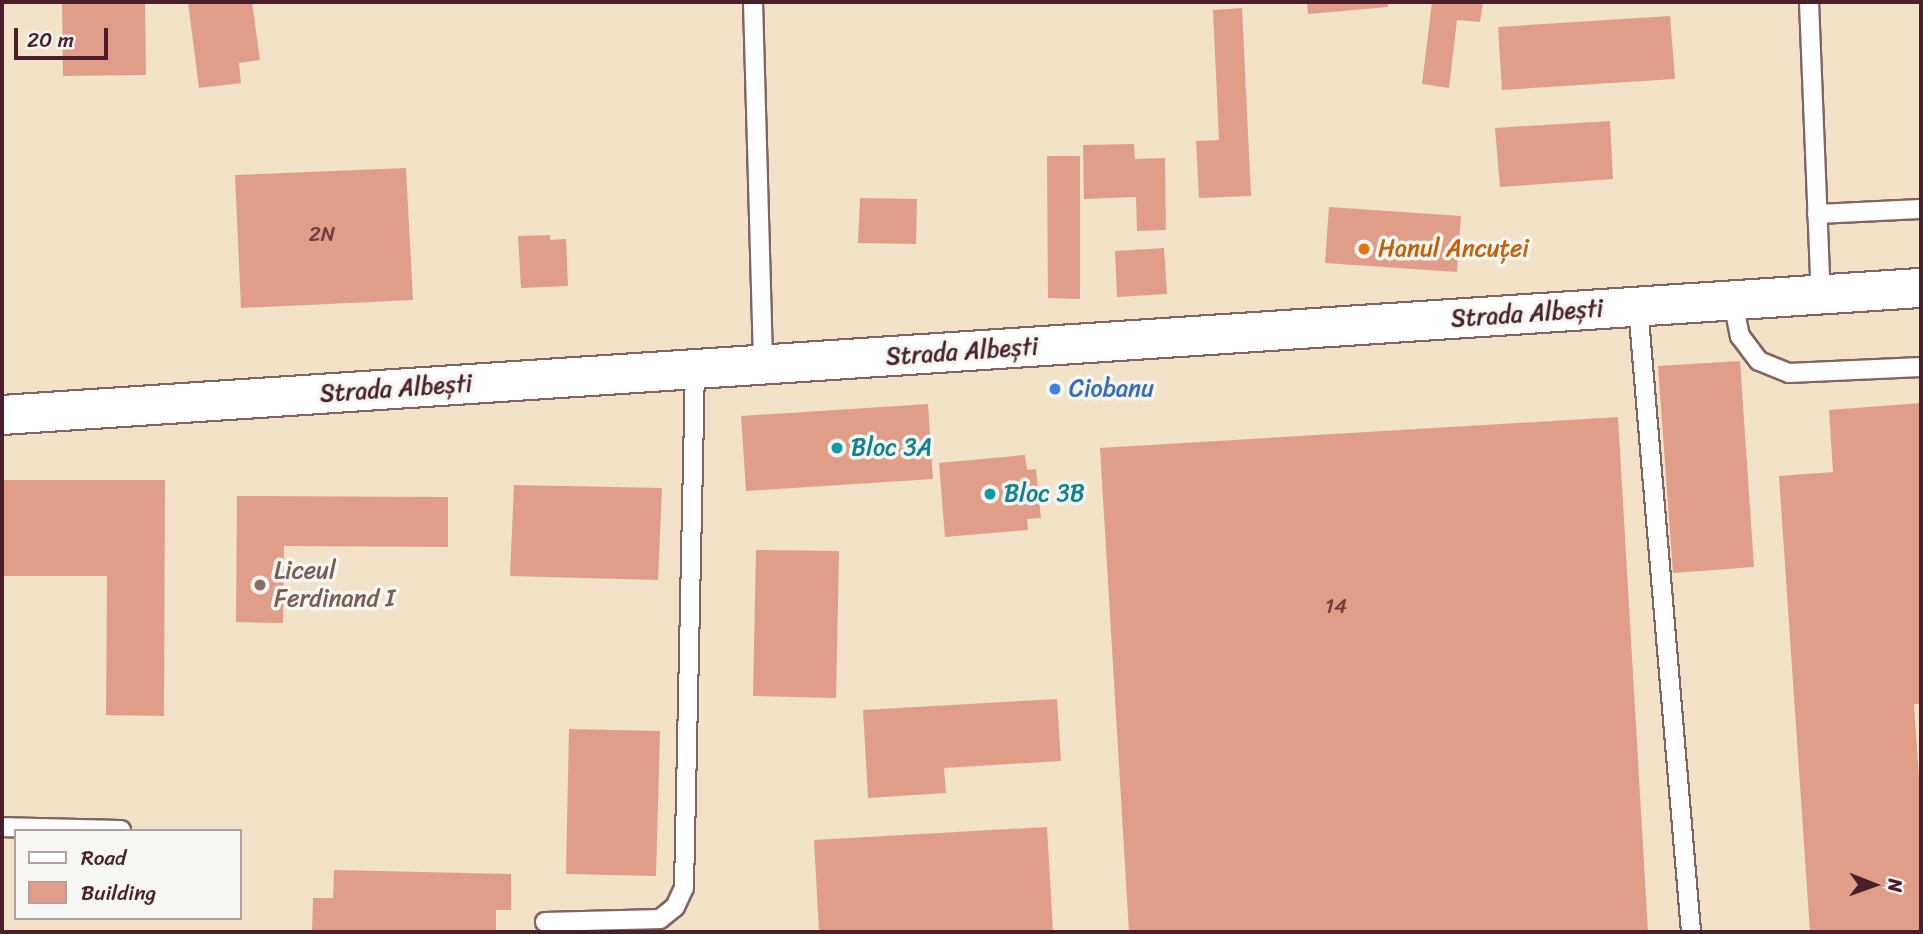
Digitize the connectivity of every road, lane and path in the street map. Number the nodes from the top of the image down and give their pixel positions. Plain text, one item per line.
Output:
1 (753, 2) edge
2 (1809, 2) edge
3 (1921, 209) edge
4 (1817, 214) junction
5 (1921, 288) edge
6 (1821, 295) junction
7 (1733, 301) junction
8 (1638, 307) junction
9 (763, 365) junction
10 (1921, 367) edge
11 (695, 369) junction
12 (2, 415) edge
13 (2, 827) edge
14 (81, 829) edge
15 (545, 922) dead end
16 (1691, 932) edge

1 - 9 lane
2 - 4 lane
3 - 4 lane
4 - 6 lane
5 - 6 main road, Strada Albești
6 - 7 main road, Strada Albești
7 - 8 main road, Strada Albești
7 - 10 lane
8 - 9 main road, Strada Albești
8 - 16 lane
9 - 11 main road, Strada Albești
11 - 12 main road, Strada Albești
11 - 15 lane
13 - 14 lane

